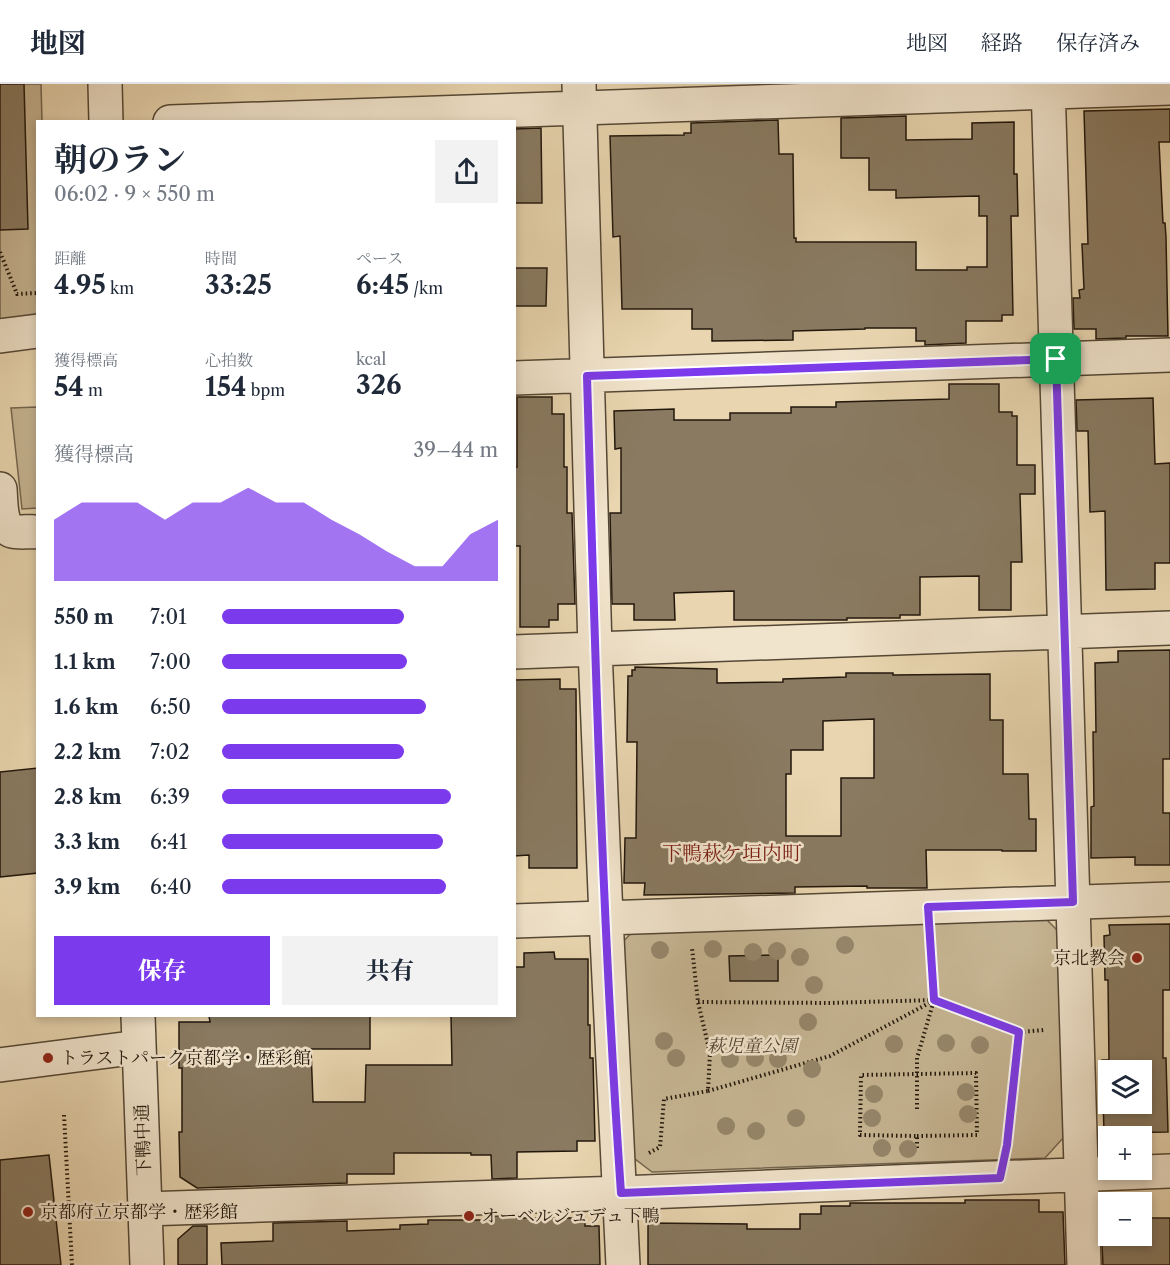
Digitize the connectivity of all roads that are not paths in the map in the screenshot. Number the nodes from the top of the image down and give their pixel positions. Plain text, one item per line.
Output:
1 (105, 84) edge
2 (1048, 88) edge
3 (1170, 88) edge
4 (579, 96) edge
5 (106, 120) edge
6 (201, 120) edge
7 (36, 331) edge
8 (0, 336) edge
9 (1170, 356) edge
10 (1056, 359) junction
11 (587, 376) junction
12 (516, 378) edge
13 (0, 489) edge
14 (36, 532) edge
15 (1170, 628) edge
16 (1065, 632) junction
17 (595, 649) junction
18 (516, 652) edge
19 (1170, 899) edge
20 (1073, 902) junction
21 (606, 917) junction
22 (516, 921) edge
23 (138, 1031) edge
24 (0, 1065) edge
25 (1170, 1172) edge
26 (1081, 1174) junction
27 (620, 1183) junction
28 (145, 1209) junction
29 (147, 1265) edge
30 (623, 1265) edge
31 (1084, 1265) edge

1 - 5 street
2 - 3 street
2 - 4 street
2 - 10 street
4 - 6 street
4 - 11 street
7 - 8 street
9 - 10 street
10 - 11 street
10 - 16 street
11 - 12 street
11 - 17 street
13 - 14 street
15 - 16 street
16 - 17 street
16 - 20 street
17 - 18 street
17 - 21 street
19 - 20 street
20 - 21 street
20 - 26 street
21 - 22 street
21 - 27 street
23 - 24 street
23 - 28 street, 下鴨中通
25 - 26 street
26 - 27 street
26 - 31 street
27 - 28 street
27 - 30 street
28 - 29 street, 下鴨中通

